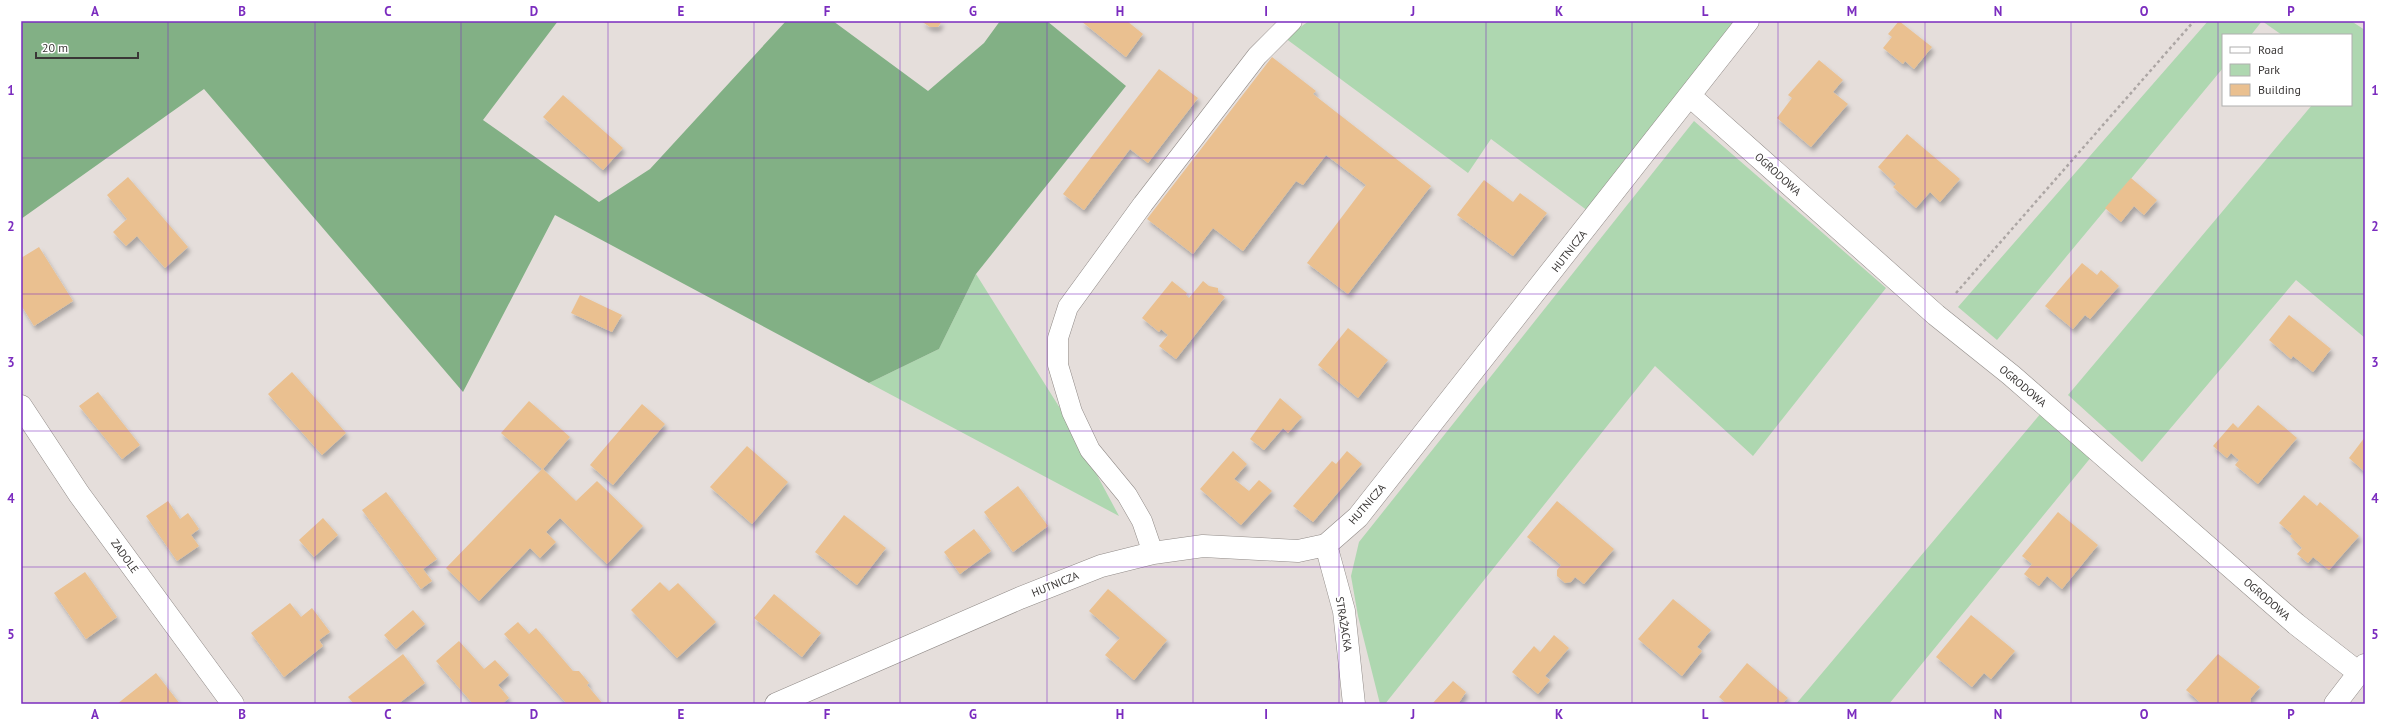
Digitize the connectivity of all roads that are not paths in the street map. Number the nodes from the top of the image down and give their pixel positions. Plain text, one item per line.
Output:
1 (1292, 21) edge
2 (1748, 21) edge
3 (1690, 96) junction
4 (21, 406) edge
5 (1326, 545) junction
6 (1153, 553) junction
7 (2362, 669) edge
8 (233, 704) edge
9 (776, 704) edge
10 (1354, 704) edge
11 (2335, 704) edge

1 - 6 lane
2 - 3 street, HUTNICZA
3 - 5 street, HUTNICZA
3 - 7 street, OGRODOWA
4 - 8 street, ZADOLE
5 - 6 street, HUTNICZA
5 - 10 street, STRAŻACKA
6 - 9 street, HUTNICZA
7 - 11 street

